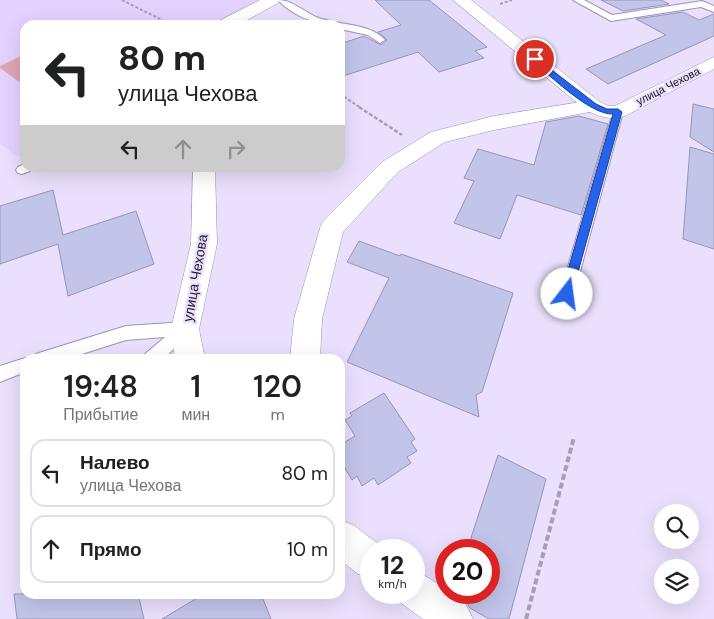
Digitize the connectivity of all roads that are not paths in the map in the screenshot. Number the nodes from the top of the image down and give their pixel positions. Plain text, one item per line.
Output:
1 (272, 0) edge
2 (282, 0) edge
3 (461, 0) edge
4 (578, 0) edge
5 (714, 9) edge
6 (234, 20) edge
7 (315, 20) edge
8 (345, 27) edge
9 (380, 40) dead end
10 (714, 62) edge
11 (593, 106) junction
12 (618, 112) junction
13 (204, 172) edge
14 (567, 294) dead end
15 (186, 329) junction
16 (58, 354) edge
17 (156, 354) edge
18 (189, 354) edge
19 (305, 354) edge
20 (20, 367) edge
21 (0, 374) edge
22 (425, 597) edge
23 (453, 619) edge

1 - 6 street
2 - 7 lane
3 - 11 street
4 - 5 lane
8 - 9 lane
10 - 12 street, улица Чехова
11 - 12 street
11 - 19 street
12 - 14 lane
13 - 15 street, улица Чехова
15 - 16 lane
15 - 17 lane
15 - 18 street, улица Чехова
20 - 21 lane
22 - 23 street

